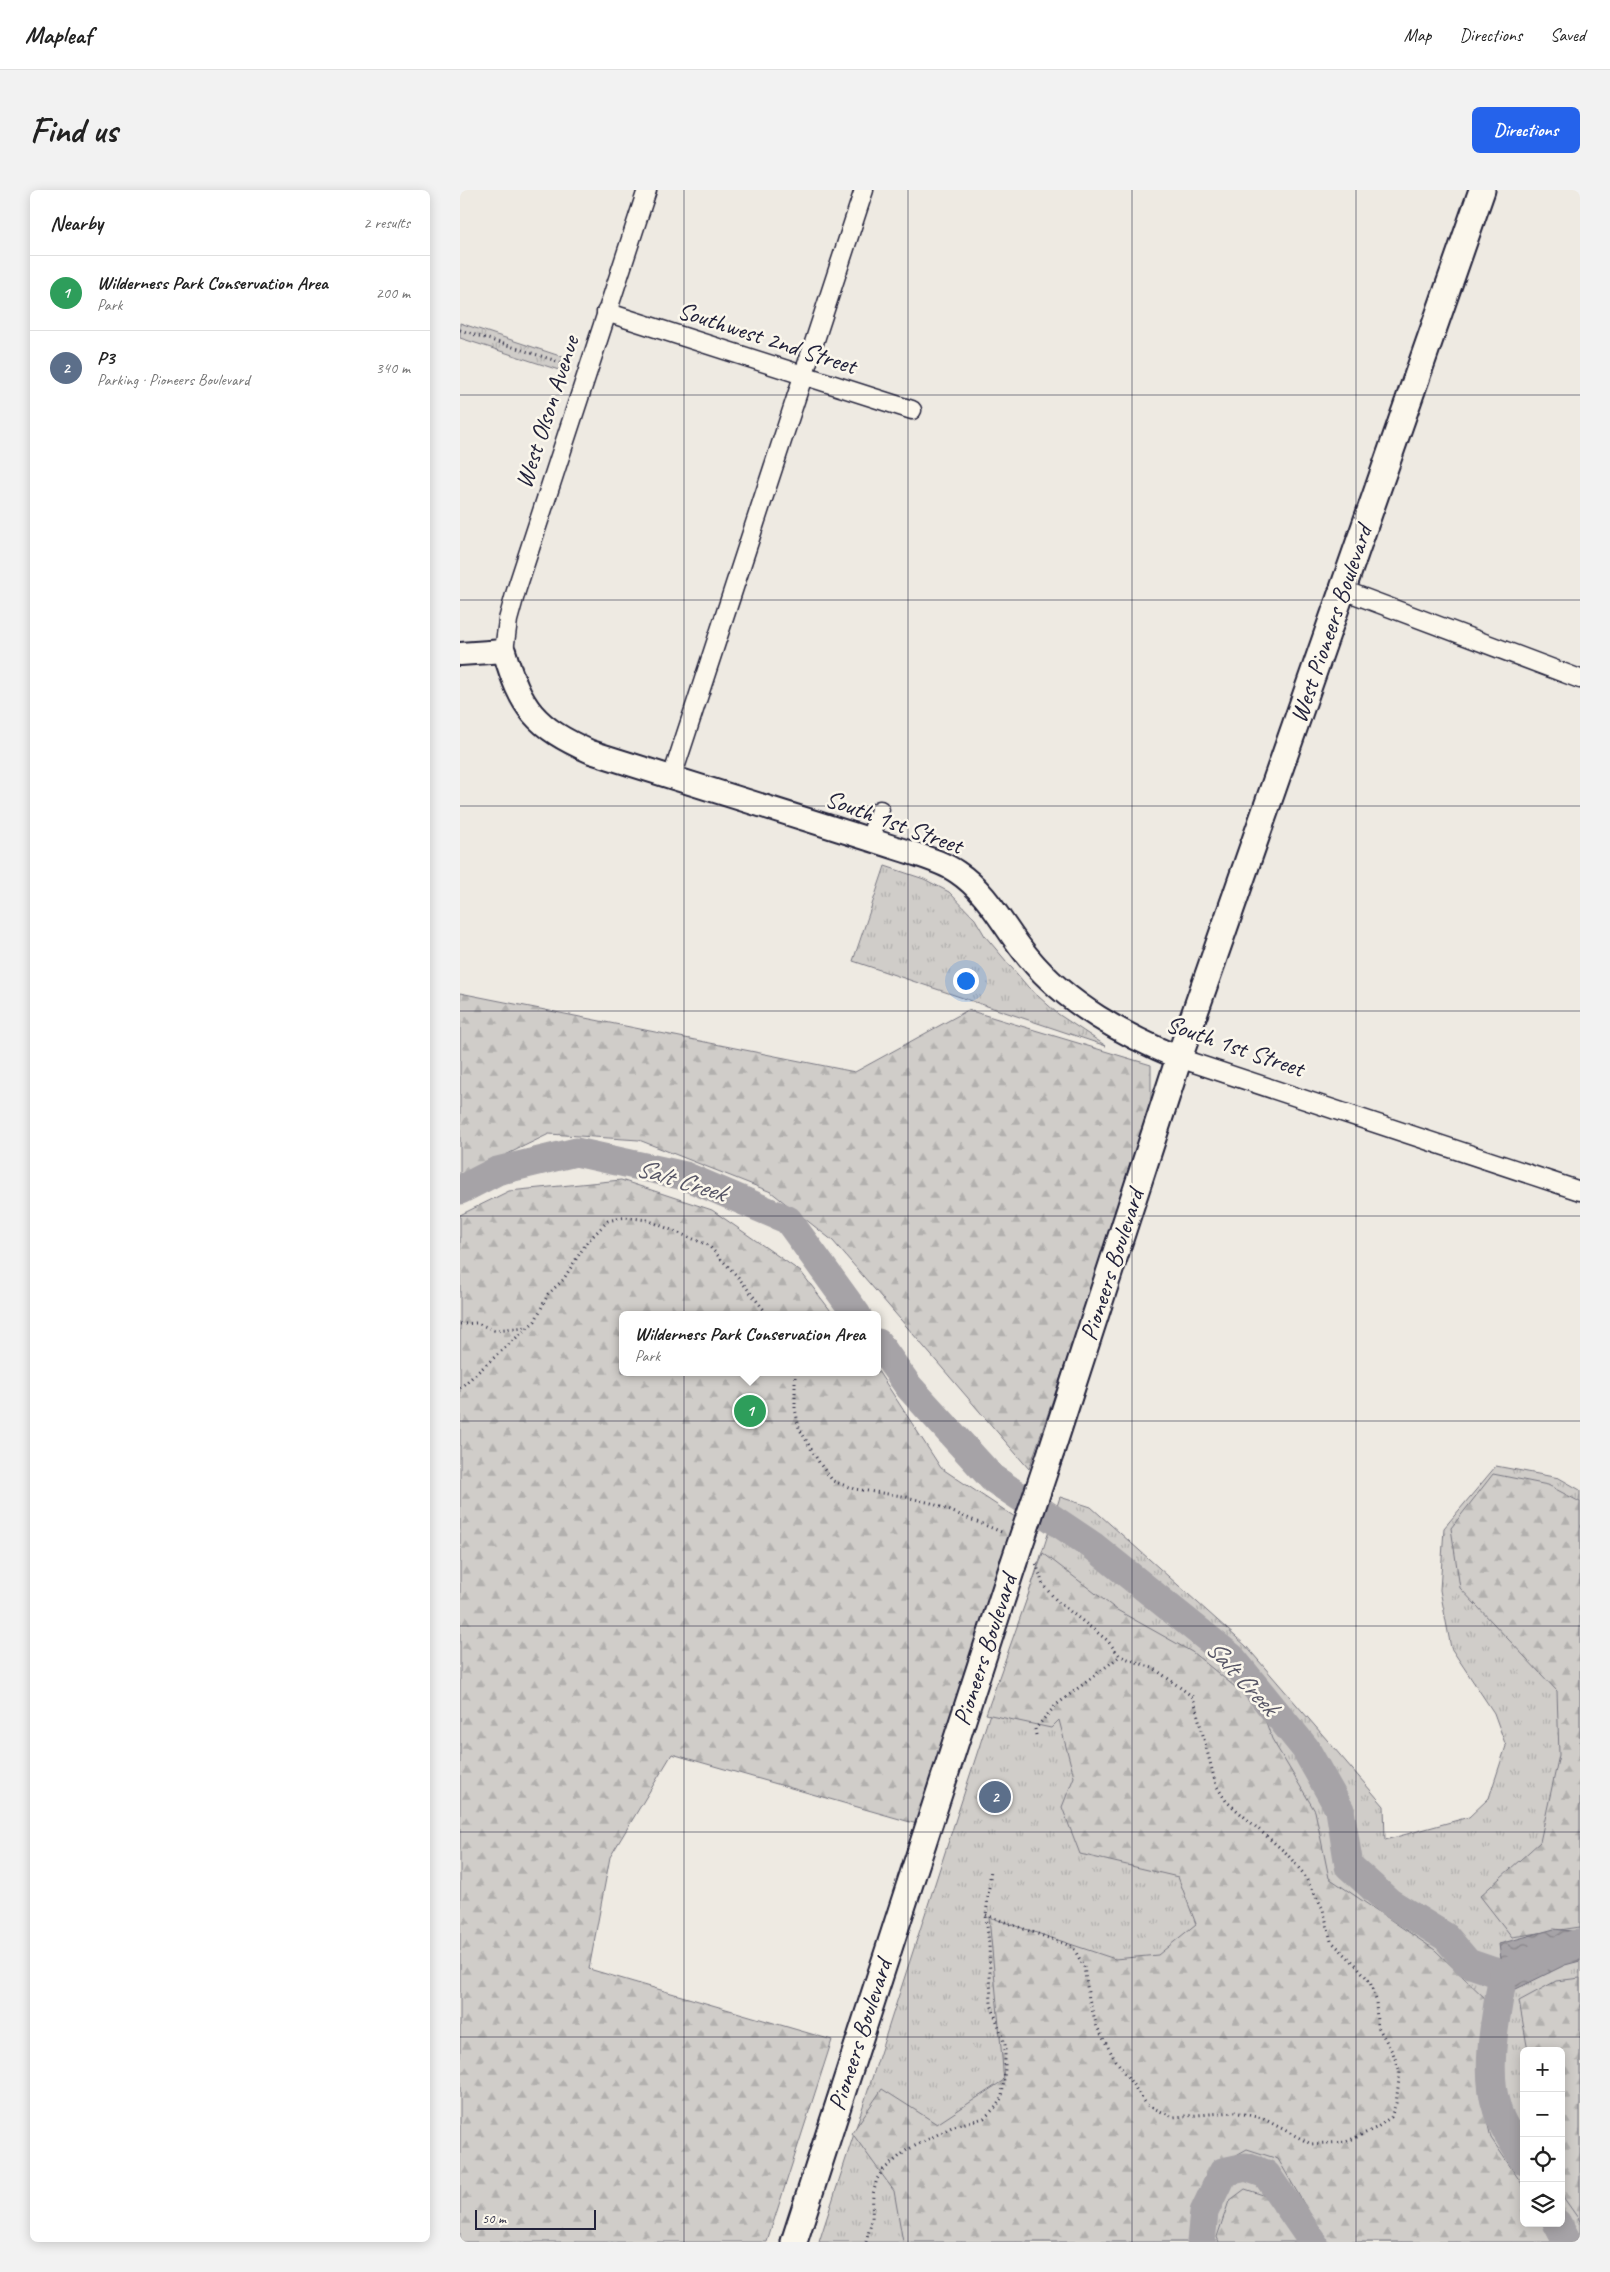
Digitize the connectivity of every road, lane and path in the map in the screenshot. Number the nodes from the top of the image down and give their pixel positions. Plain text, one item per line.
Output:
1 (647, 190) edge
2 (864, 190) edge
3 (1482, 190) edge
4 (606, 312) junction
5 (460, 330) edge
6 (569, 366) dead end
7 (802, 376) junction
8 (912, 410) dead end
9 (1343, 590) junction
10 (504, 651) junction
11 (460, 654) edge
12 (1580, 679) edge
13 (672, 777) junction
14 (880, 810) dead end
15 (870, 839) junction
16 (1179, 1058) junction
17 (1580, 1191) edge
18 (765, 1311) edge
19 (460, 1324) edge
20 (528, 1327) junction
21 (795, 1376) edge
22 (460, 1388) edge
23 (1003, 1532) dead end
24 (1024, 1562) junction
25 (1120, 1656) junction
26 (1036, 1735) dead end
27 (991, 1869) dead end
28 (986, 1915) junction
29 (794, 2242) edge
30 (866, 2242) edge

1 - 4 street, West Olson Avenue
2 - 7 street
3 - 9 main road, West Pioneers Boulevard
4 - 7 street, Southwest 2nd Street
4 - 10 street, West Olson Avenue
5 - 6 path
7 - 8 street, Southwest 2nd Street
7 - 13 street
9 - 12 street
9 - 16 main road, West Pioneers Boulevard
10 - 11 street
10 - 13 street, South 1st Street
13 - 15 street, South 1st Street
14 - 15 street
15 - 16 street, South 1st Street
16 - 17 street, South 1st Street
16 - 24 main road, Pioneers Boulevard, bridge
18 - 20 path
19 - 20 path
20 - 22 path
21 - 23 path
24 - 25 path
24 - 29 main road, Pioneers Boulevard
25 - 26 path
25 - 28 path
27 - 28 path
28 - 30 path

